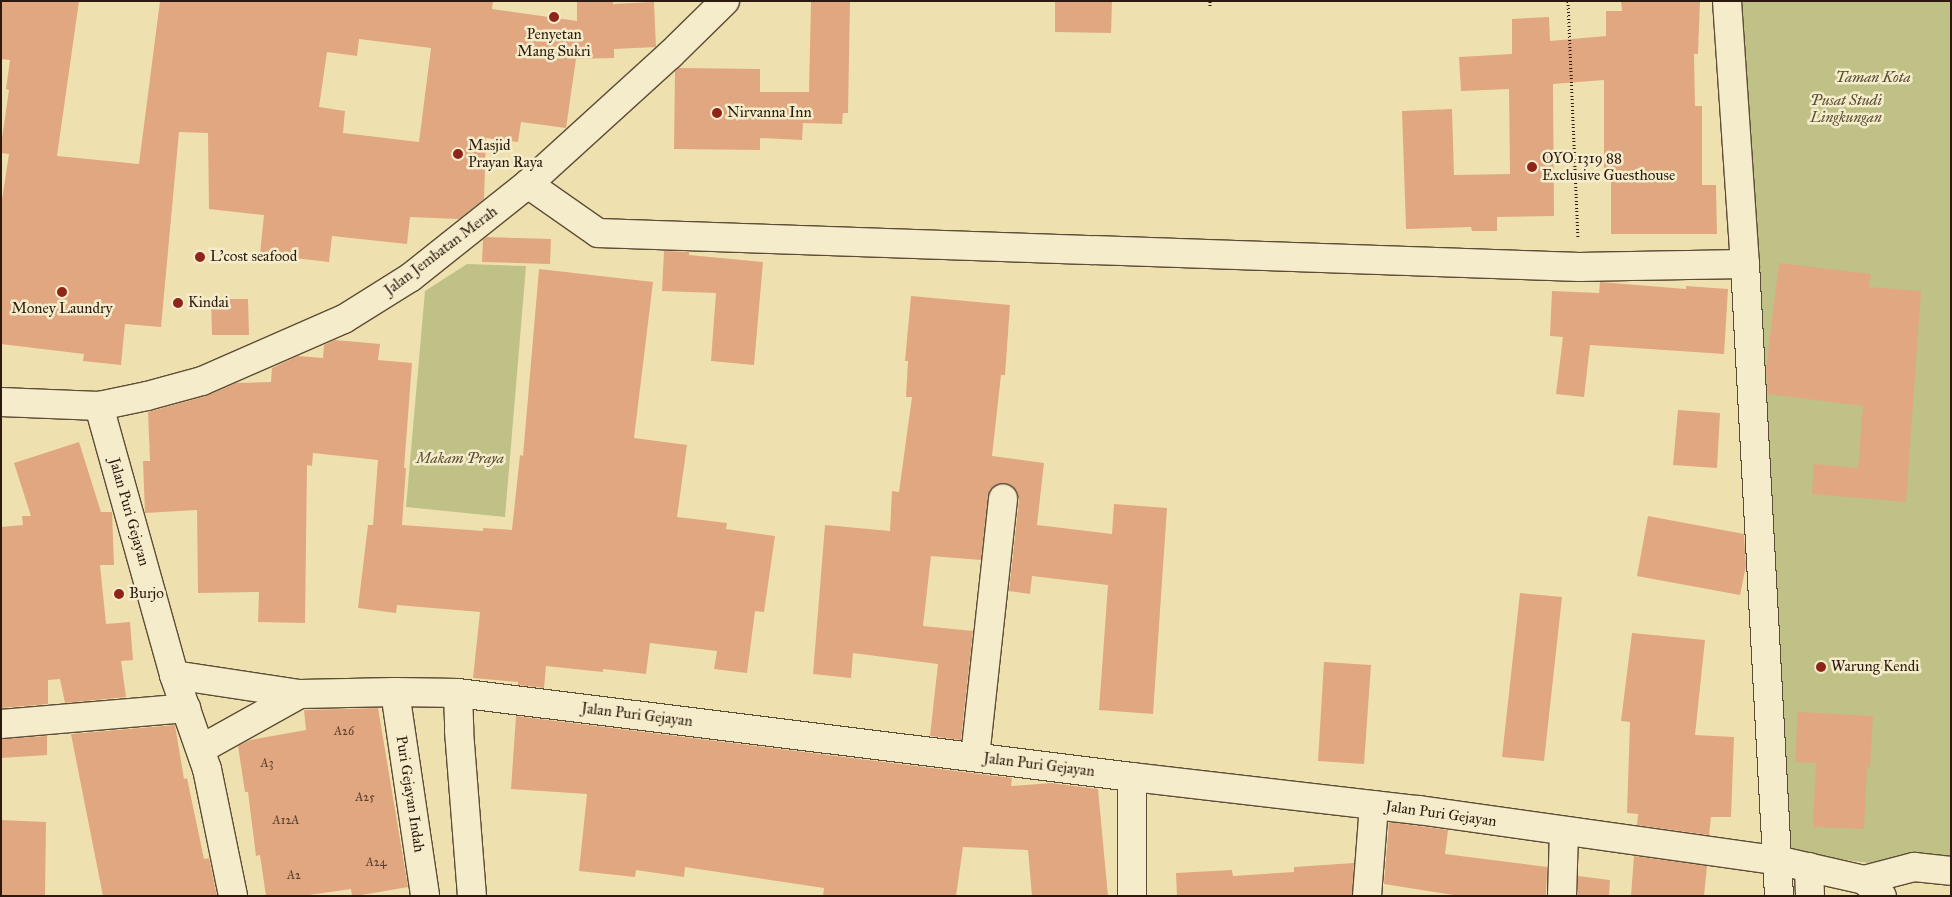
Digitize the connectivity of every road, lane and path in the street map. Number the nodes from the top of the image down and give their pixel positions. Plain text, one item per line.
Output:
1 (725, 1) edge
2 (1568, 1) edge
3 (1727, 1) edge
4 (528, 184) junction
5 (1746, 264) junction
6 (1580, 267) junction
7 (1, 402) edge
8 (99, 406) junction
9 (1003, 499) dead end
10 (174, 675) junction
11 (395, 692) junction
12 (458, 693) junction
13 (300, 694) junction
14 (186, 708) junction
15 (1, 724) edge
16 (201, 749) junction
17 (975, 757) junction
18 (1132, 777) junction
19 (1374, 805) junction
20 (1564, 830) junction
21 (1776, 860) junction
22 (1809, 867) junction
23 (1951, 871) edge
24 (1873, 888) edge
25 (233, 896) edge
26 (425, 896) edge
27 (472, 896) edge
28 (1132, 896) edge
29 (1367, 896) edge
30 (1562, 896) edge
31 (1779, 896) edge
32 (1810, 896) edge

1 - 4 street, Jalan Jembatan Merah
2 - 6 path
3 - 5 street
4 - 6 street
4 - 8 street, Jalan Jembatan Merah
5 - 6 street
5 - 21 street
7 - 8 street, Jalan Jembatan Merah
8 - 10 street, Jalan Puri Gejayan
9 - 17 street
10 - 13 street, Jalan Puri Gejayan
10 - 14 street, Jalan Puri Gejayan
11 - 12 street, Jalan Puri Gejayan
11 - 13 street, Jalan Puri Gejayan
11 - 26 street, Puri Gejayan Indah
12 - 17 street, Jalan Puri Gejayan
12 - 27 street
13 - 16 street, Jalan Puri Gejayan
14 - 15 street
14 - 16 street, Jalan Puri Gejayan
16 - 25 street, Jalan Puri Gejayan
17 - 18 street, Jalan Puri Gejayan
18 - 19 street, Jalan Puri Gejayan
18 - 28 street
19 - 20 street, Jalan Puri Gejayan
19 - 29 street
20 - 21 street, Jalan Puri Gejayan
20 - 30 street
21 - 22 street, Jalan Puri Gejayan
21 - 31 street
22 - 24 street, Jalan Puri Gejayan
22 - 32 street
23 - 24 street

